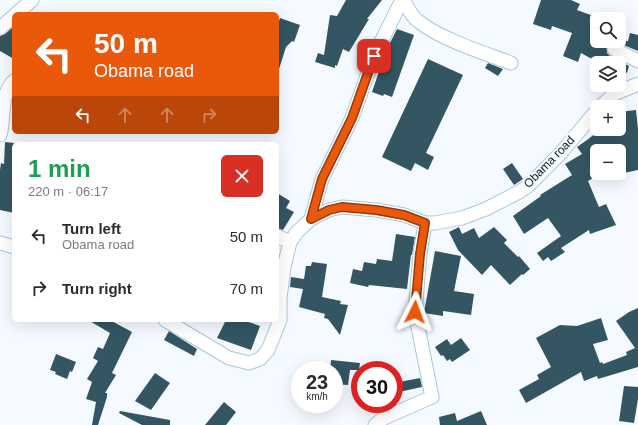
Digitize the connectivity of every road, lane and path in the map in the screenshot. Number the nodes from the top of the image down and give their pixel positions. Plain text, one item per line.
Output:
1 (32, 0) edge
2 (403, 0) edge
3 (18, 12) edge
4 (12, 18) edge
5 (0, 28) edge
6 (614, 49) dead end
7 (638, 61) edge
8 (511, 63) dead end
9 (12, 83) edge
10 (638, 84) edge
11 (608, 100) edge
12 (590, 118) edge
13 (0, 135) edge
14 (311, 219) junction
15 (425, 223) junction
16 (279, 237) edge
17 (290, 242) junction
18 (0, 243) edge
19 (12, 246) edge
20 (168, 322) edge
21 (375, 425) edge

1 - 3 street
2 - 8 street
2 - 14 street
4 - 5 street
6 - 7 street
9 - 13 street
10 - 11 street
12 - 15 street, Obama road
14 - 15 street, Obama road
14 - 17 street, Obama road
15 - 21 street
16 - 17 street
17 - 20 street
18 - 19 street

